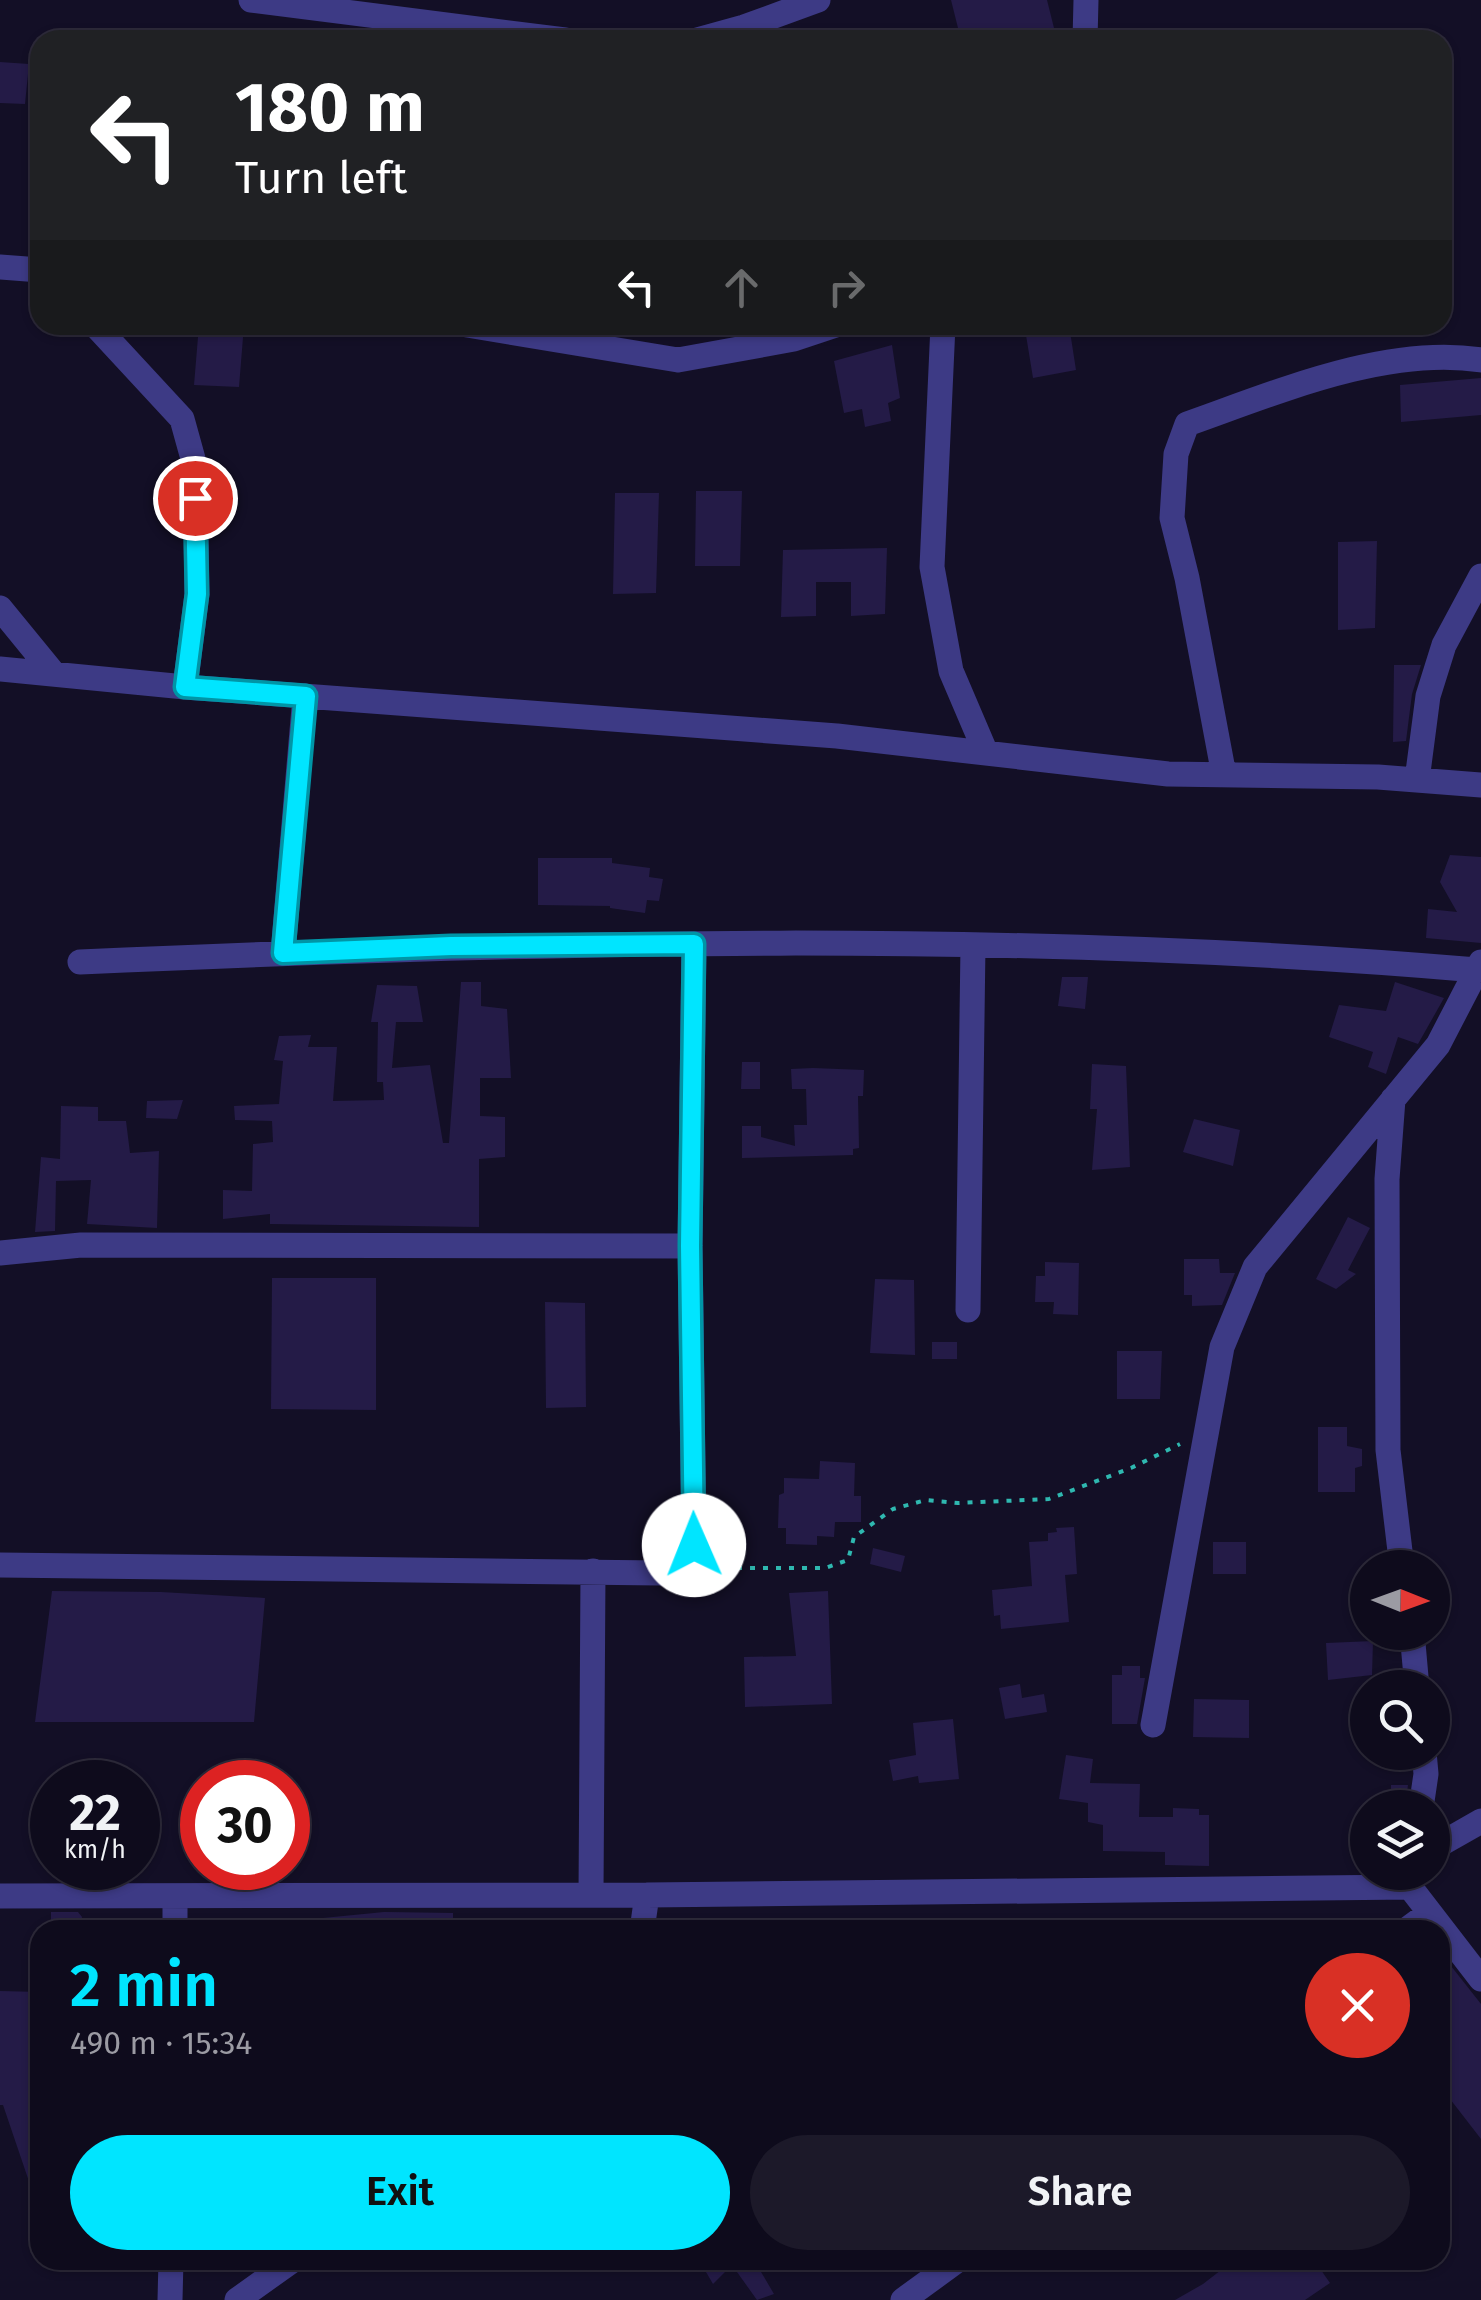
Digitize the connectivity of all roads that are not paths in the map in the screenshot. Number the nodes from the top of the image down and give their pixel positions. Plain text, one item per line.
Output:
1 (250, 0) edge
2 (818, 0) edge
3 (1086, 0) edge
4 (486, 30) edge
5 (733, 30) edge
6 (1085, 30) edge
7 (0, 266) edge
8 (30, 269) edge
9 (105, 335) edge
10 (527, 335) edge
11 (808, 335) edge
12 (943, 335) edge
13 (1481, 360) edge
14 (1481, 576) edge
15 (0, 608) edge
16 (0, 669) edge
17 (54, 674) junction
18 (185, 687) junction
19 (306, 696) junction
20 (986, 754) junction
21 (1224, 776) junction
22 (1417, 780) junction
23 (1481, 785) edge
24 (694, 944) junction
25 (974, 946) junction
26 (283, 953) junction
27 (80, 962) dead end
28 (1479, 966) edge
29 (1393, 1098) junction
30 (690, 1246) junction
31 (0, 1253) edge
32 (968, 1310) dead end
33 (1400, 1550) edge
34 (0, 1565) edge
35 (593, 1571) junction
36 (1153, 1724) dead end
37 (1481, 1821) edge
38 (1450, 1839) edge
39 (1350, 1878) edge
40 (1419, 1890) edge
41 (592, 1895) junction
42 (647, 1895) junction
43 (0, 1896) edge
44 (176, 1896) junction
45 (1429, 1913) junction
46 (175, 1920) edge
47 (643, 1920) edge
48 (1420, 1920) edge
49 (1434, 1920) edge
50 (1450, 1940) edge
51 (1481, 1980) edge
52 (171, 2270) edge
53 (279, 2270) edge
54 (944, 2270) edge
55 (170, 2300) edge
56 (237, 2300) edge
57 (904, 2300) edge

1 - 4 street
2 - 5 street
3 - 6 street
7 - 8 street
9 - 18 street
10 - 11 street
12 - 20 street
13 - 21 street
14 - 22 street
15 - 17 street
16 - 17 street
17 - 18 street
18 - 19 street
19 - 20 street
19 - 26 street
20 - 21 street
21 - 22 street
22 - 23 street
24 - 25 street
24 - 26 street
24 - 30 street
25 - 28 street
25 - 32 street
26 - 27 street
28 - 29 street
29 - 33 street
29 - 36 street
30 - 31 street
30 - 35 street
34 - 35 street
35 - 41 street
37 - 38 street
39 - 42 street
40 - 45 street
41 - 42 street
41 - 44 street
42 - 47 street
43 - 44 street
44 - 46 street
45 - 48 street
45 - 49 street
50 - 51 street
52 - 55 street
53 - 56 street
54 - 57 street

